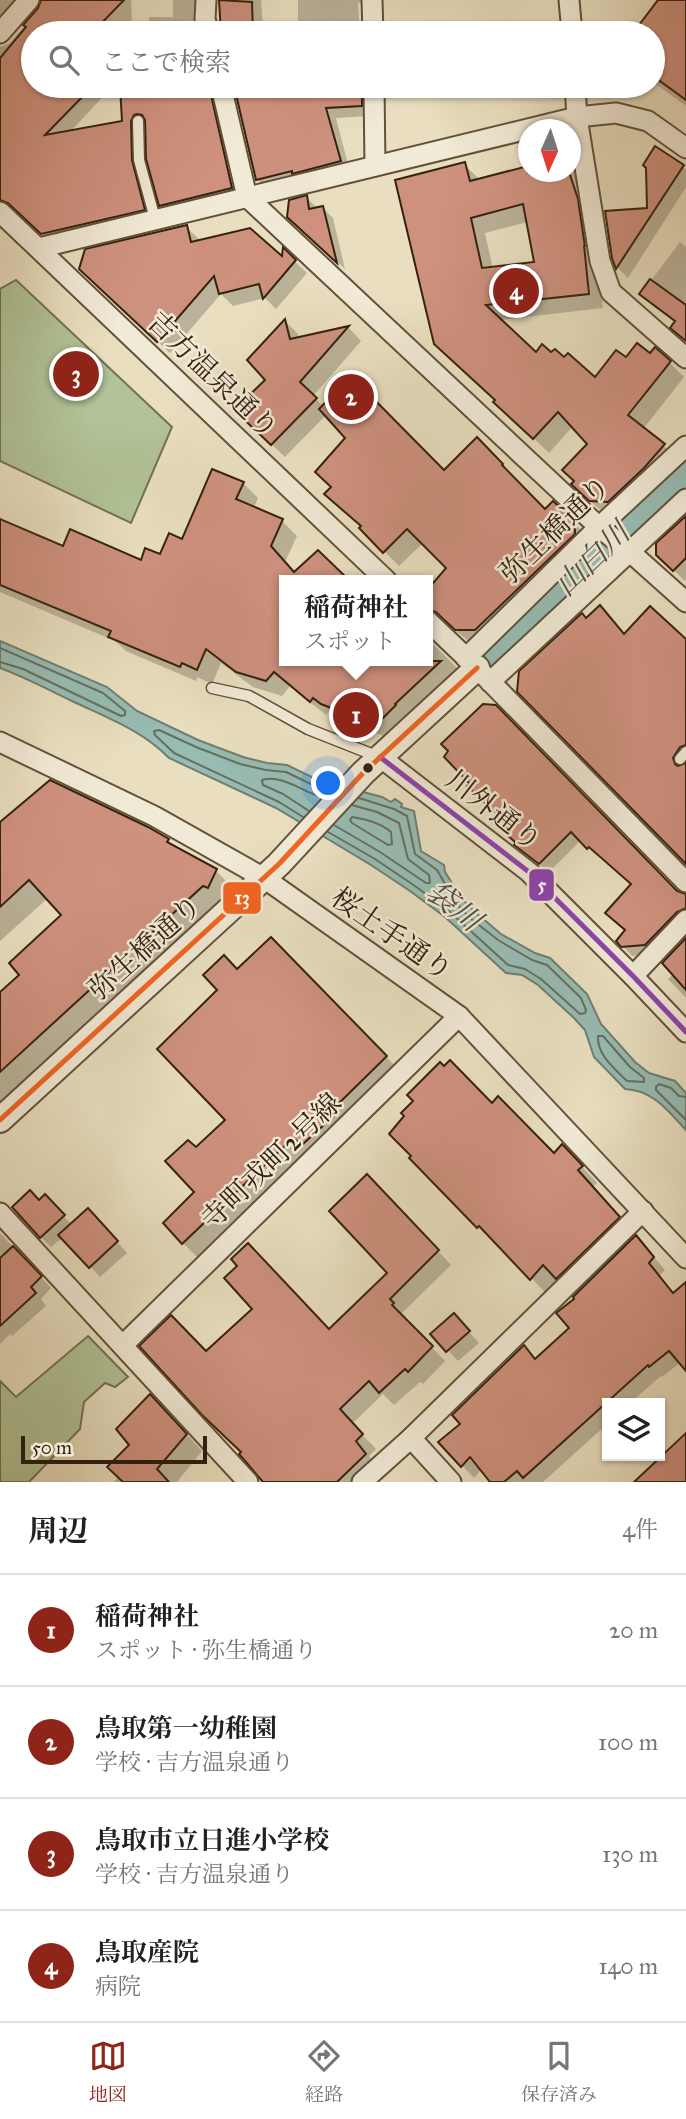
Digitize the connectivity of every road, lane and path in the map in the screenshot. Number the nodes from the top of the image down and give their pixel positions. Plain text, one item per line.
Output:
1 (29, 0) edge
2 (206, 0) edge
3 (372, 0) edge
4 (569, 0) edge
5 (206, 21) edge
6 (373, 21) edge
7 (571, 21) edge
8 (0, 33) edge
9 (224, 98) edge
10 (373, 98) edge
11 (576, 98) edge
12 (577, 117) junction
13 (138, 121) dead end
14 (686, 148) edge
15 (375, 166) junction
16 (247, 197) junction
17 (0, 212) edge
18 (155, 219) junction
19 (39, 247) junction
20 (686, 358) edge
21 (686, 446) edge
22 (686, 499) edge
23 (599, 527) junction
24 (629, 551) junction
25 (381, 575) edge
26 (686, 602) edge
27 (433, 626) edge
28 (478, 669) junction
29 (212, 688) dead end
30 (0, 742) edge
31 (371, 765) junction
32 (272, 871) junction
33 (686, 883) edge
34 (686, 920) edge
35 (633, 976) junction
36 (459, 1016) junction
37 (686, 1032) edge
38 (0, 1120) edge
39 (643, 1211) junction
40 (0, 1213) edge
41 (686, 1258) edge
42 (123, 1345) junction
43 (411, 1438) junction
44 (248, 1482) edge
45 (362, 1482) edge
46 (452, 1482) edge

1 - 8 street
2 - 5 street
3 - 6 street
4 - 7 street
9 - 16 street
10 - 15 street
11 - 12 street
12 - 14 street
12 - 15 street
12 - 20 street
13 - 18 lane
15 - 16 street
16 - 18 street
16 - 23 street
17 - 19 street, 吉方温泉通り
18 - 19 street
19 - 25 street, 吉方温泉通り
21 - 23 street, 弥生橋通り
22 - 24 street, 弥生橋通り
23 - 24 street
23 - 28 street, 弥生橋通り
24 - 26 street
24 - 28 street, 弥生橋通り
27 - 28 street
28 - 31 street, 弥生橋通り
28 - 33 street
29 - 31 lane
30 - 32 street, 桜土手通り
31 - 32 street, 弥生橋通り
31 - 35 street, 川外通り
32 - 36 street, 桜土手通り
32 - 38 street, 弥生橋通り
34 - 35 street
35 - 37 street, 川外通り
36 - 39 street, 桜土手通り
36 - 42 street, 寺町戎町2号線
39 - 41 street, 桜土手通り
39 - 43 street
40 - 42 street
42 - 44 street
43 - 45 street
43 - 46 street

